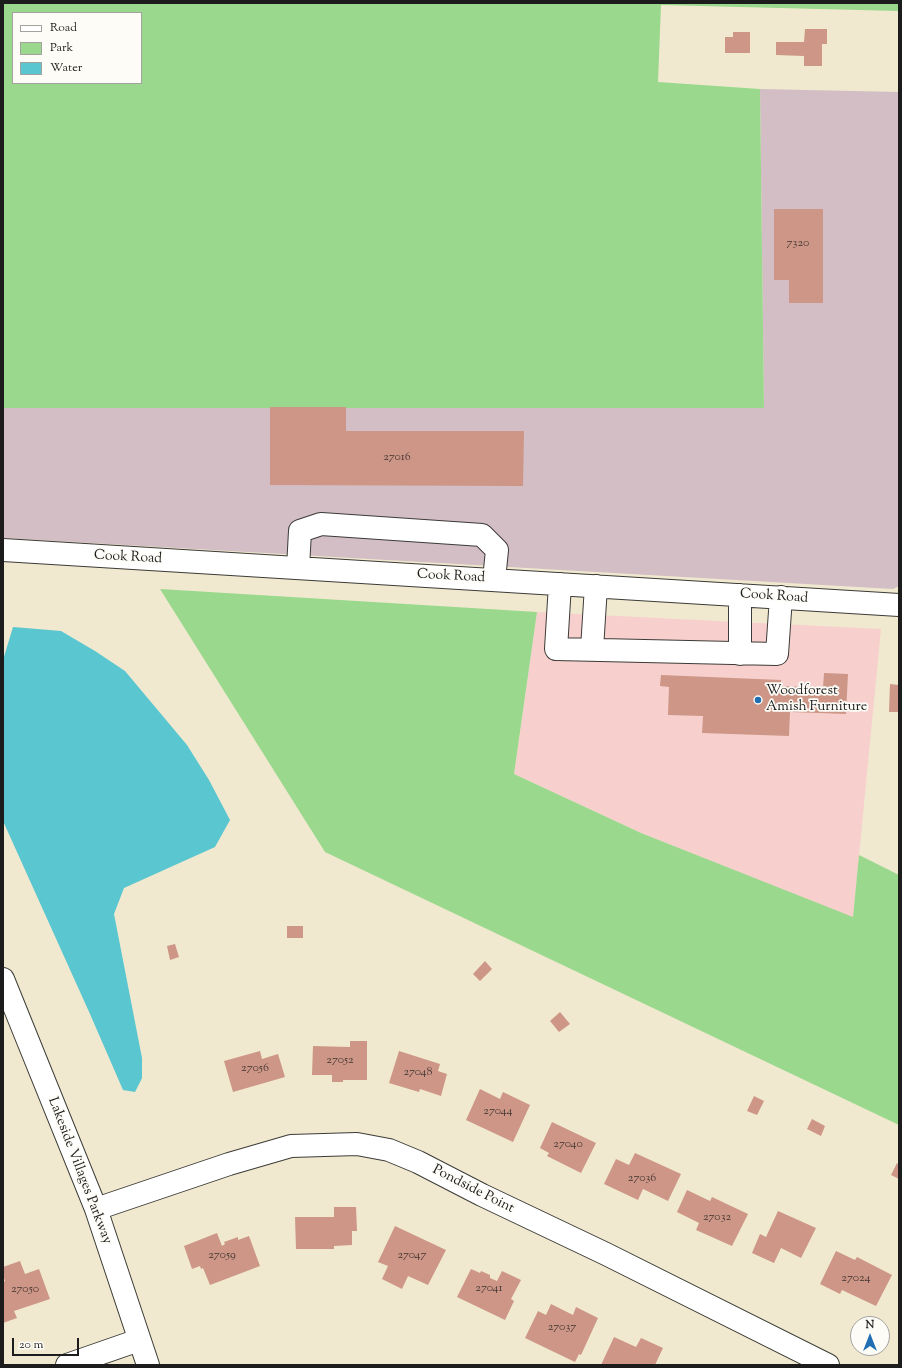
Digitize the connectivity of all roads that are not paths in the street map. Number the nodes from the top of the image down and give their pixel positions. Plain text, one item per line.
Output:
1 (3, 550) edge
2 (298, 568) junction
3 (494, 580) junction
4 (560, 584) junction
5 (596, 586) junction
6 (740, 595) junction
7 (781, 598) junction
8 (899, 605) edge
9 (592, 650) junction
10 (740, 654) junction
11 (3, 979) edge
12 (96, 1209) junction
13 (139, 1340) junction
14 (67, 1365) edge
15 (148, 1365) edge
16 (828, 1365) edge

1 - 2 street, Cook Road
2 - 3 street, Cook Road
2 - 3 street
3 - 4 street, Cook Road
4 - 5 street, Cook Road
4 - 9 street
5 - 6 street, Cook Road
5 - 9 street
6 - 7 street, Cook Road
6 - 10 street
7 - 8 street, Cook Road
7 - 10 street
9 - 10 street
11 - 12 street, Lakeside Villages Parkway
12 - 13 street, Lakeside Villages Parkway
12 - 16 street, Pondside Point
13 - 14 street
13 - 15 street, Lakeside Villages Parkway

